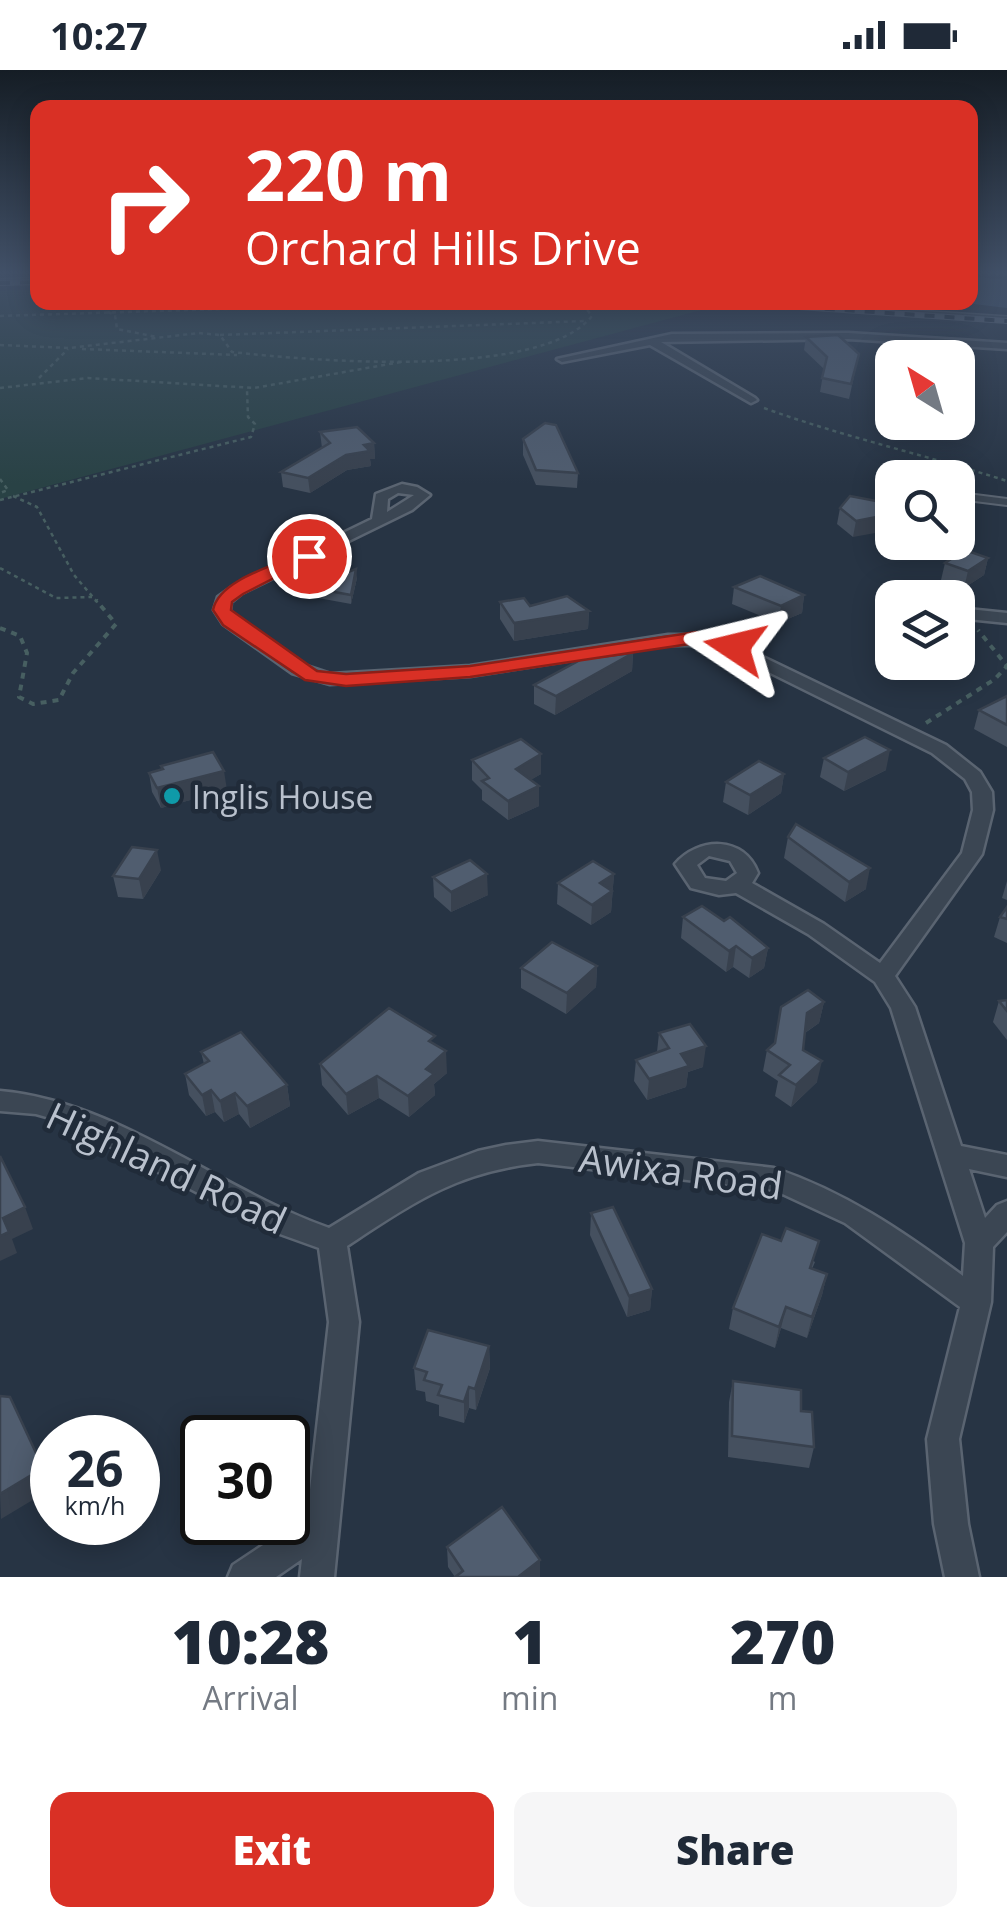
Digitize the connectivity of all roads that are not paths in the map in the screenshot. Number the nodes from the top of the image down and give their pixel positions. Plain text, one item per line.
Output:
1 (635, 343) edge
2 (656, 343) edge
3 (966, 343) edge
4 (1007, 346) edge
5 (562, 359) dead end
6 (751, 400) road end
7 (975, 498) edge
8 (1007, 502) edge
9 (379, 520) dead end
10 (975, 617) edge
11 (1007, 618) edge
12 (739, 885) dead end
13 (883, 976) junction
14 (0, 1101) edge
15 (953, 1155) junction
16 (1007, 1166) edge
17 (1007, 1213) edge
18 (332, 1241) junction
19 (980, 1242) junction
20 (976, 1302) junction
21 (320, 1528) junction
22 (245, 1577) edge
23 (317, 1577) edge
24 (962, 1577) edge

1 - 5 street
2 - 6 street
3 - 4 street
7 - 8 lane
9 - 13 street
10 - 11 street
12 - 13 street
13 - 15 street
14 - 18 street, Highland Road
15 - 16 street
15 - 19 street
17 - 19 street
18 - 20 street, Awixa Road
18 - 21 street
19 - 20 street
20 - 24 street
21 - 22 street
21 - 23 street

